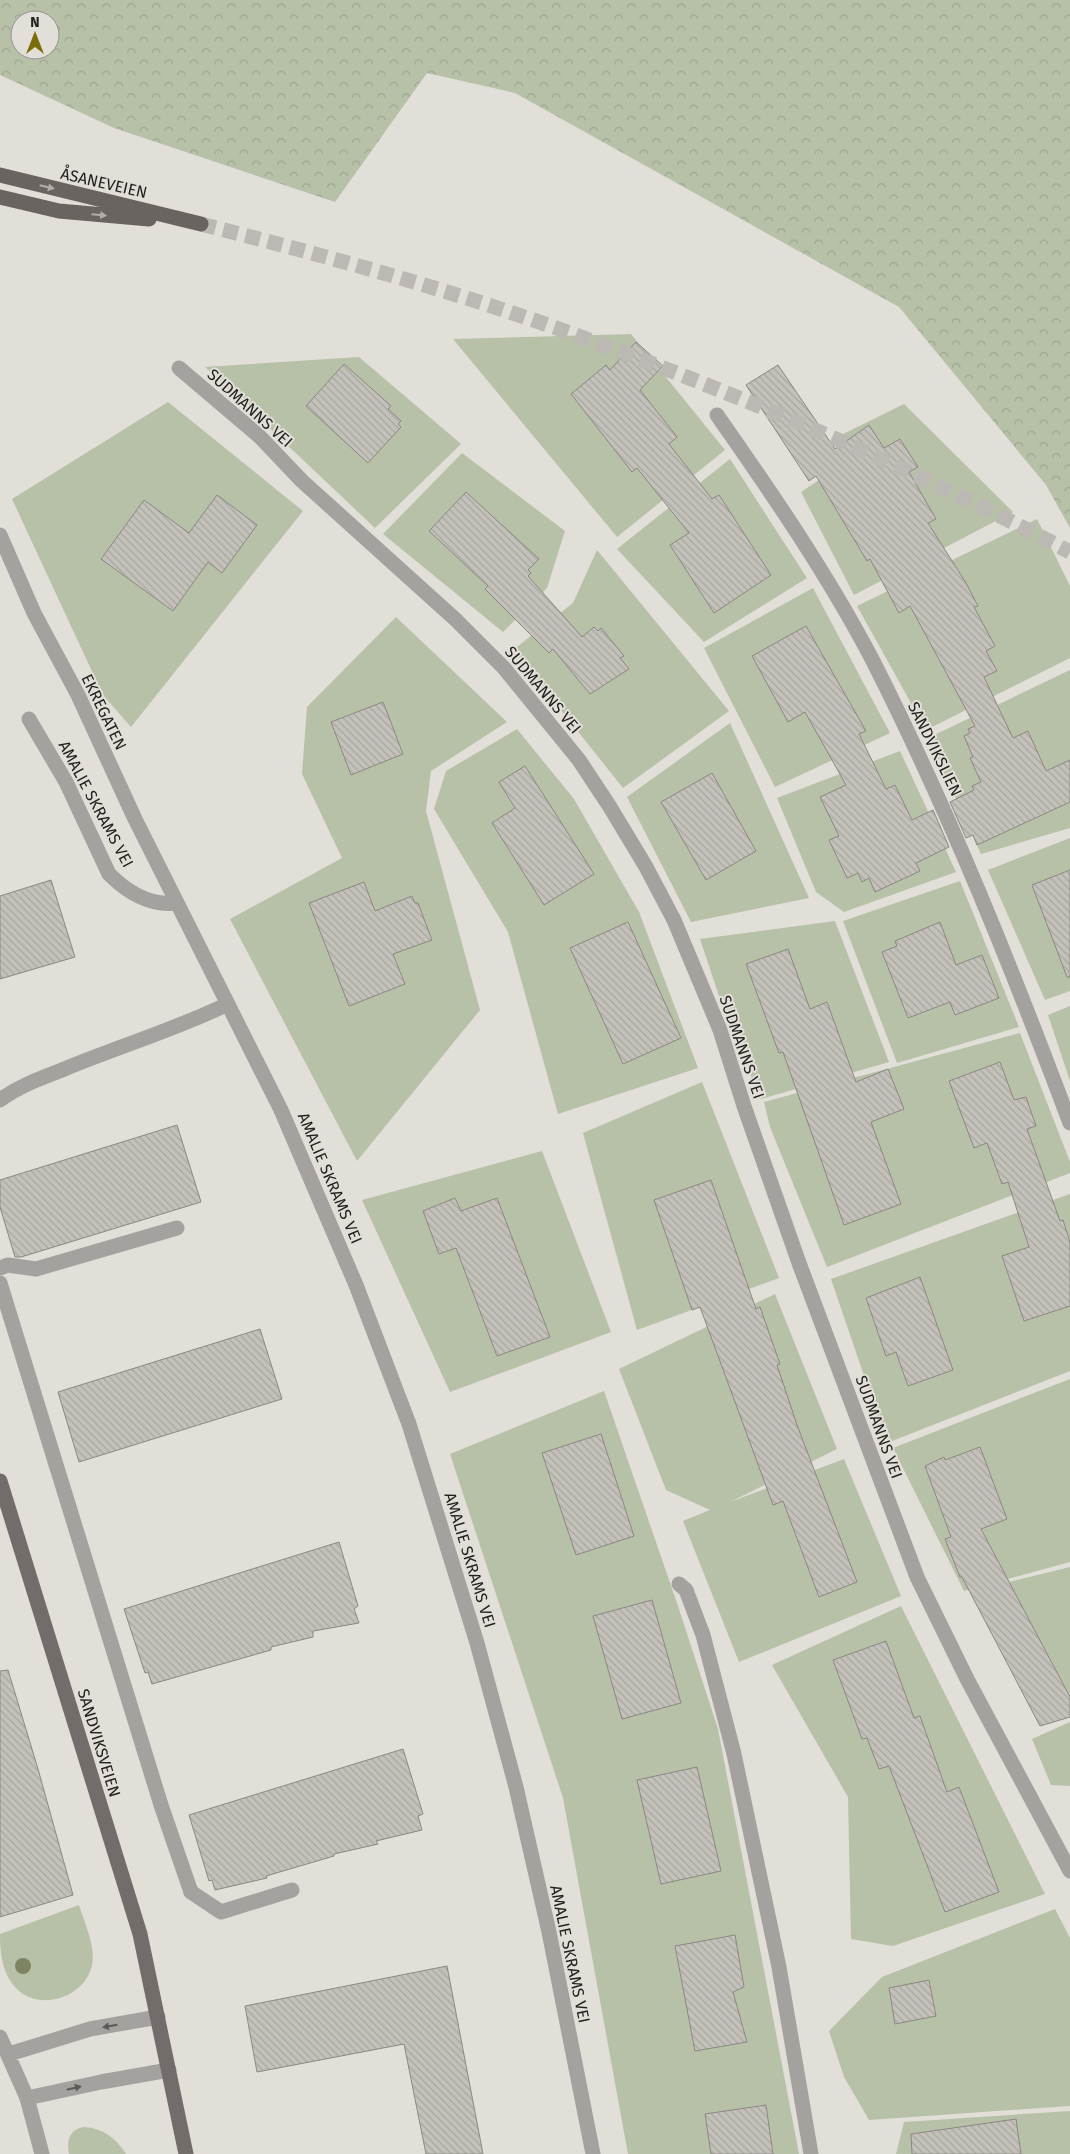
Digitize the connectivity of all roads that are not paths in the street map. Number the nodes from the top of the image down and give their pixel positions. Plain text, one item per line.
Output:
1 (0, 175) edge
2 (0, 197) edge
3 (179, 368) dead end
4 (717, 415) dead end
5 (0, 536) edge
6 (30, 719) dead end
7 (176, 903) junction
8 (228, 1004) junction
9 (0, 1100) edge
10 (1070, 1123) edge
11 (177, 1228) dead end
12 (0, 1268) edge
13 (0, 1283) edge
14 (0, 1481) edge
15 (679, 1584) dead end
16 (1070, 1871) edge
17 (292, 1890) dead end
18 (158, 2017) junction
19 (0, 2037) edge
20 (9, 2054) junction
21 (169, 2070) junction
22 (27, 2098) junction
23 (42, 2154) edge
24 (186, 2154) edge
25 (593, 2154) edge
26 (811, 2154) edge

1 - 2 highway, ÅSANEVEIEN
3 - 16 street, SUDMANNS VEI
4 - 10 street, SANDVIKSLIEN
5 - 7 street, EKREGATEN
6 - 7 street, AMALIE SKRAMS VEI
7 - 8 street, AMALIE SKRAMS VEI
8 - 9 street
8 - 25 street, AMALIE SKRAMS VEI
11 - 12 street
13 - 17 street
14 - 18 main road, SANDVIKSVEIEN
15 - 26 street
18 -> 20 street
18 - 21 main road, SANDVIKSVEIEN
19 - 20 street
20 - 22 street
22 -> 21 street
21 - 24 main road, SANDVIKSVEIEN
22 - 23 street

